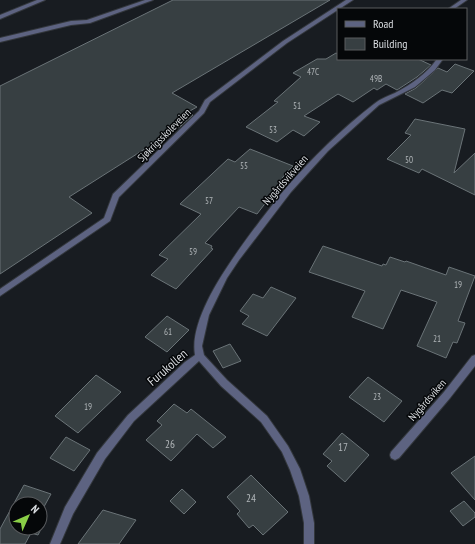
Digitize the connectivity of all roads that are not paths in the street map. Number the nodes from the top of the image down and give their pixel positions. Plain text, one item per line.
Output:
1 (42, 0) edge
2 (150, 0) edge
3 (350, 0) edge
4 (464, 0) edge
5 (337, 8) edge
6 (338, 8) edge
7 (452, 8) edge
8 (0, 17) edge
9 (0, 40) edge
10 (439, 60) edge
11 (0, 292) edge
12 (200, 356) junction
13 (475, 359) edge
14 (395, 455) dead end
15 (55, 544) edge
16 (309, 544) edge

1 - 8 street
2 - 9 street
3 - 6 street, Sjøkrigsskoleveien
4 - 7 street
5 - 11 street, Sjøkrigsskoleveien
10 - 12 street, Nygårdsvikveien
12 - 15 street, Furukollen
12 - 16 street, Furukollen
13 - 14 street, Nygårdsviken

